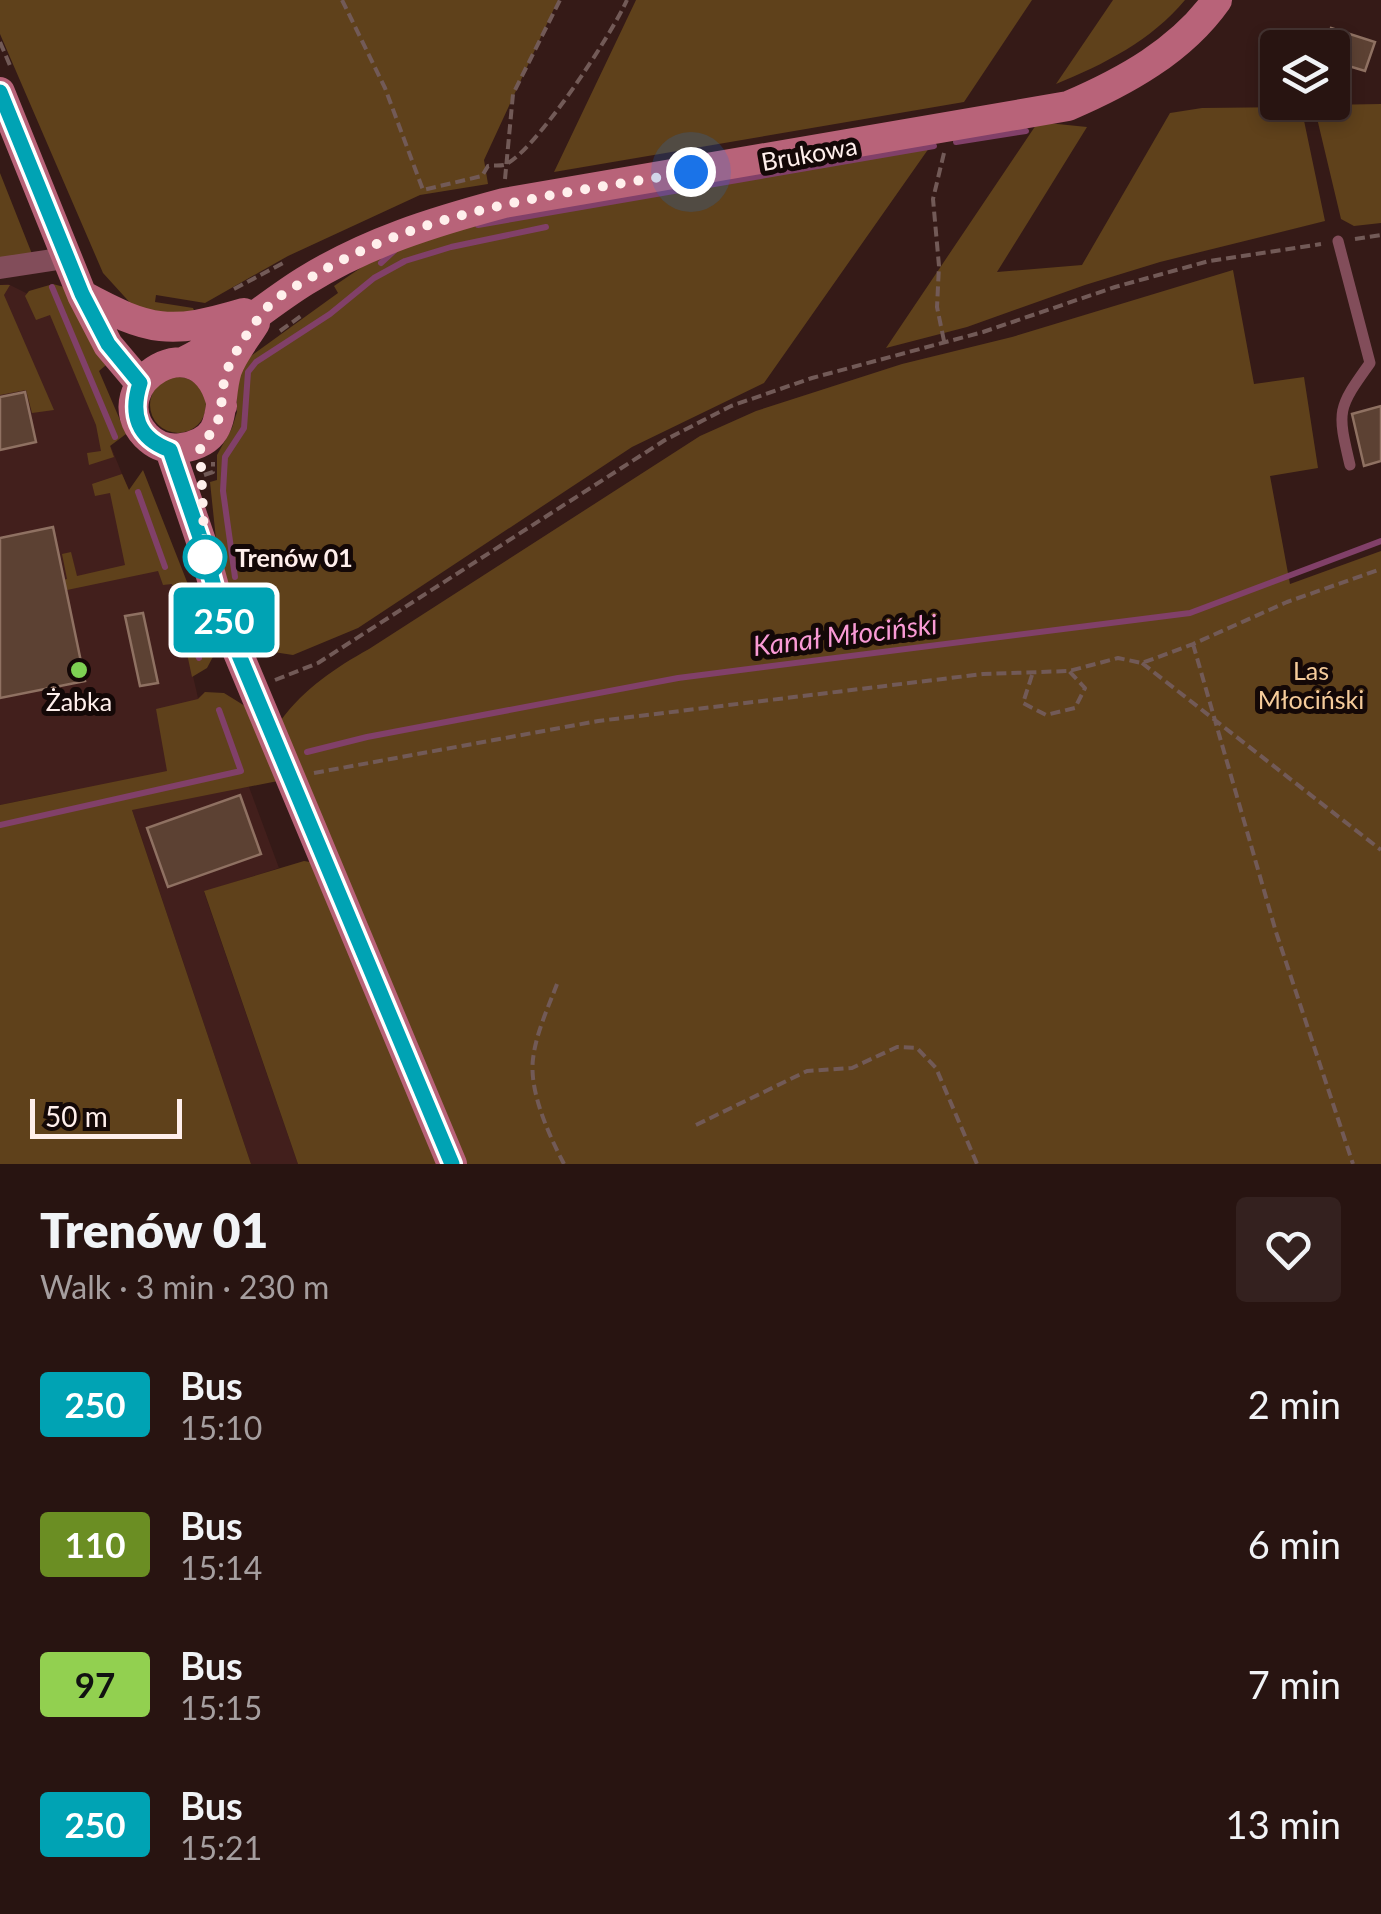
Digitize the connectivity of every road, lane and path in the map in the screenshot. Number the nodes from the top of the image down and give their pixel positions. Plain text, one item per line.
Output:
1 (342, 0) edge
2 (560, 0) edge
3 (627, 0) edge
4 (1217, 0) edge
5 (0, 92) edge
6 (947, 129) junction
7 (505, 164) junction
8 (1381, 235) edge
9 (1338, 241) junction
10 (65, 258) junction
11 (0, 268) edge
12 (82, 294) junction
13 (268, 306) junction
14 (944, 341) junction
15 (176, 362) junction
16 (140, 383) junction
17 (222, 406) junction
18 (185, 447) junction
19 (1350, 465) dead end
20 (1381, 569) edge
21 (1192, 644) junction
22 (1142, 662) junction
23 (1070, 671) junction
24 (1032, 674) junction
25 (255, 693) junction
26 (1217, 721) junction
27 (290, 777) junction
28 (1381, 850) edge
29 (557, 984) dead end
30 (696, 1125) dead end
31 (452, 1164) edge
32 (564, 1164) edge
33 (977, 1164) edge
34 (1353, 1164) edge

1 - 7 path
2 - 7 path
3 - 7 path
4 - 6 main road, Brukowa
5 - 10 main road
6 - 13 main road, Brukowa
6 - 14 path
8 - 9 path
9 - 14 path
9 - 19 lane
10 - 11 street
10 - 12 main road
12 - 13 main road
12 - 15 main road
12 - 16 main road
13 - 15 main road, Brukowa
13 - 17 main road, Brukowa
14 - 25 path
15 - 16 main road
15 - 17 main road
16 - 18 main road
17 - 18 main road
18 - 25 main road
20 - 21 path
21 - 22 path
21 - 26 path
22 - 23 path
22 - 26 path
23 - 24 path
23 - 24 path
24 - 27 path
25 - 27 main road
26 - 28 path
26 - 34 path
27 - 31 main road
29 - 32 path
30 - 33 path

